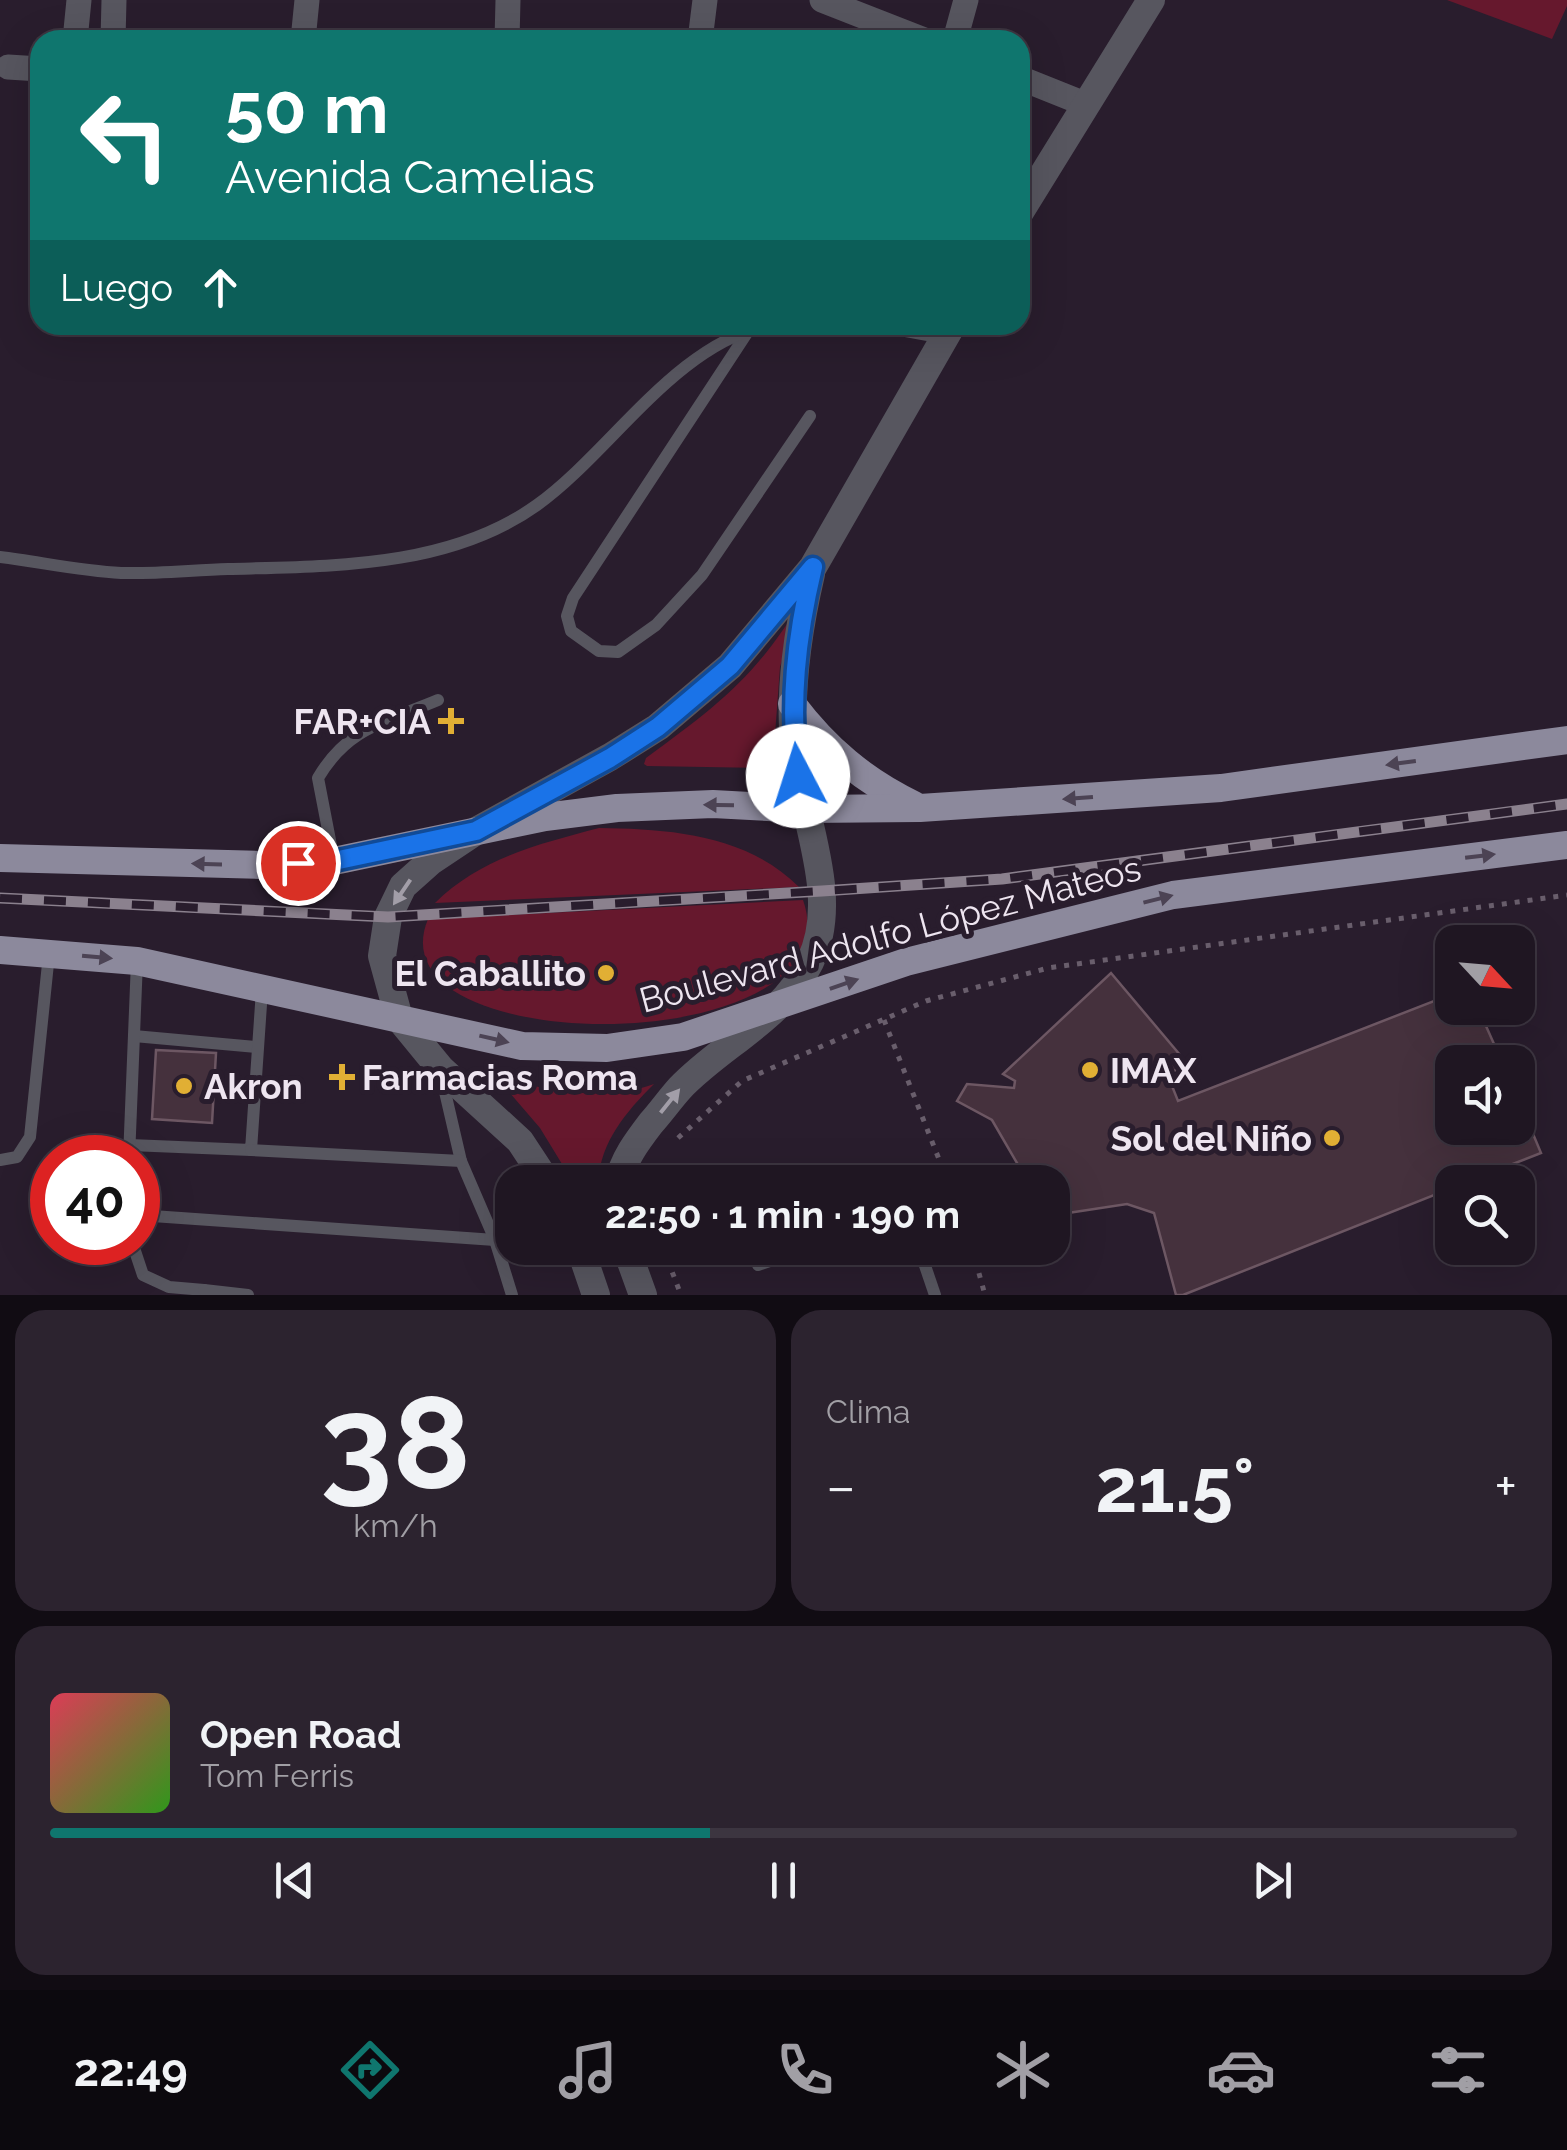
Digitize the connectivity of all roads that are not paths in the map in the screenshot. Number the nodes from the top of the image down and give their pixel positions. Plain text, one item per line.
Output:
1 (80, 0) edge
2 (114, 0) edge
3 (307, 0) edge
4 (508, 0) edge
5 (705, 0) edge
6 (822, 0) edge
7 (966, 0) edge
8 (1152, 0) edge
9 (76, 30) edge
10 (113, 30) edge
11 (304, 30) edge
12 (507, 30) edge
13 (701, 30) edge
14 (898, 30) edge
15 (958, 30) edge
16 (8, 67) dead end
17 (30, 68) edge
18 (1030, 82) edge
19 (1085, 104) junction
20 (1030, 195) edge
21 (739, 335) edge
22 (746, 335) edge
23 (946, 335) edge
24 (810, 416) dead end
25 (0, 557) edge
26 (813, 567) junction
27 (438, 700) dead end
28 (792, 704) junction
29 (1567, 740) edge
30 (920, 808) junction
31 (804, 809) junction
32 (476, 831) junction
33 (1567, 846) edge
34 (0, 858) edge
35 (334, 861) junction
36 (0, 950) edge
37 (50, 954) junction
38 (137, 960) junction
39 (262, 987) junction
40 (779, 1007) junction
41 (399, 1018) junction
42 (134, 1036) junction
43 (256, 1047) junction
44 (440, 1068) junction
45 (131, 1135) edge
46 (251, 1150) junction
47 (160, 1151) edge
48 (0, 1160) edge
49 (461, 1161) junction
50 (536, 1165) edge
51 (626, 1165) edge
52 (160, 1217) edge
53 (495, 1240) joint
54 (140, 1265) edge
55 (503, 1265) edge
56 (586, 1265) edge
57 (632, 1265) edge
58 (925, 1265) edge
59 (205, 1293) edge
60 (248, 1295) edge
61 (512, 1295) edge
62 (596, 1295) edge
63 (643, 1295) edge
64 (935, 1295) edge

1 - 9 street
2 - 10 street
3 - 11 street
4 - 12 street
5 - 13 street
6 - 14 street
7 - 15 street
8 - 19 street
16 - 17 street
18 - 19 street
19 - 20 street
21 - 25 lane
22 - 24 lane
23 - 26 street
26 - 28 street
26 - 32 street
27 - 35 lane
28 - 30 main road
28 - 31 street
29 -> 30 main road
30 - 31 main road
31 -> 32 main road
31 - 40 street
32 - 35 main road
32 -> 41 street
40 -> 33 main road, Boulevard Adolfo López Mateos
35 -> 34 main road
36 - 37 main road, Boulevard Adolfo López Mateos
37 -> 38 main road, Boulevard Adolfo López Mateos
37 - 48 lane
38 - 39 main road, Boulevard Adolfo López Mateos
38 - 42 lane
39 - 41 main road, Boulevard Adolfo López Mateos
39 - 43 lane
41 -> 40 main road, Boulevard Adolfo López Mateos
51 -> 40 street
41 - 44 street
42 - 43 lane
42 - 45 lane
43 - 46 lane
44 - 49 lane
44 - 50 street
46 - 47 lane
46 - 49 lane
49 - 53 lane
52 - 53 lane
54 - 59 lane
55 - 61 lane
56 - 62 street
57 - 63 street
58 - 64 lane
59 - 60 lane

